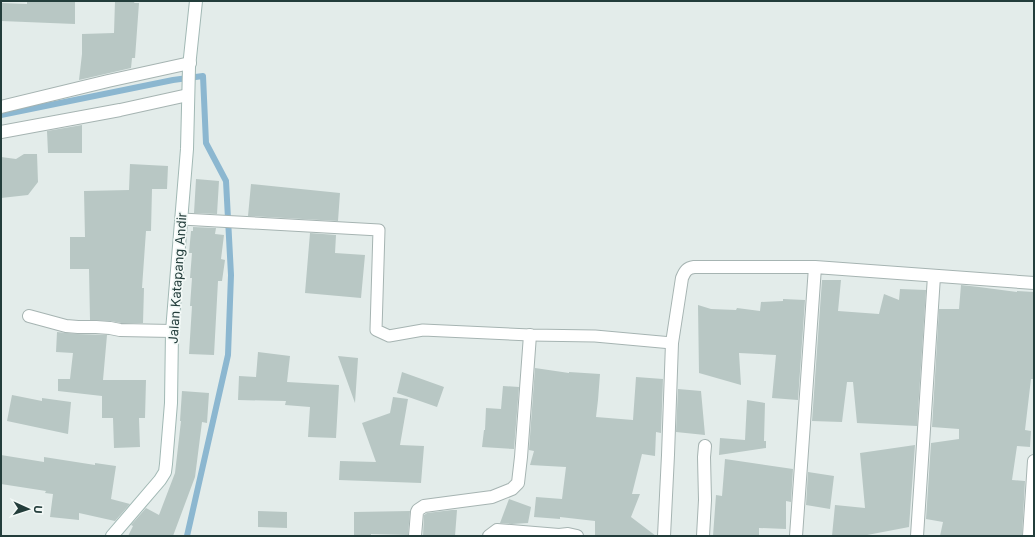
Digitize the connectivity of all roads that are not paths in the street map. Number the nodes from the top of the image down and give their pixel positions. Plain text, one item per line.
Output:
1 (196, 1) edge
2 (189, 65) junction
3 (188, 90) junction
4 (1, 107) edge
5 (1, 132) edge
6 (182, 219) junction
7 (814, 267) junction
8 (934, 276) junction
9 (1034, 283) edge
10 (29, 316) dead end
11 (172, 331) junction
12 (530, 335) junction
13 (672, 343) junction
14 (706, 446) dead end
15 (1034, 461) edge
16 (112, 536) edge
17 (415, 536) edge
18 (489, 536) edge
19 (578, 536) edge
20 (664, 536) edge
21 (703, 536) edge
22 (796, 536) edge
23 (917, 536) edge
24 (1029, 536) edge

1 - 2 street, Jalan Katapang Andir
2 - 3 street, Jalan Katapang Andir
2 - 4 street
3 - 5 street
3 - 6 street, Jalan Katapang Andir
6 - 11 street, Jalan Katapang Andir
6 - 12 lane
7 - 8 street
7 - 13 street
7 - 22 street
8 - 9 street
8 - 23 street
10 - 11 street
11 - 16 street, Jalan Katapang Andir
12 - 13 lane
12 - 17 street
13 - 20 street
14 - 21 street
15 - 24 street
18 - 19 street

